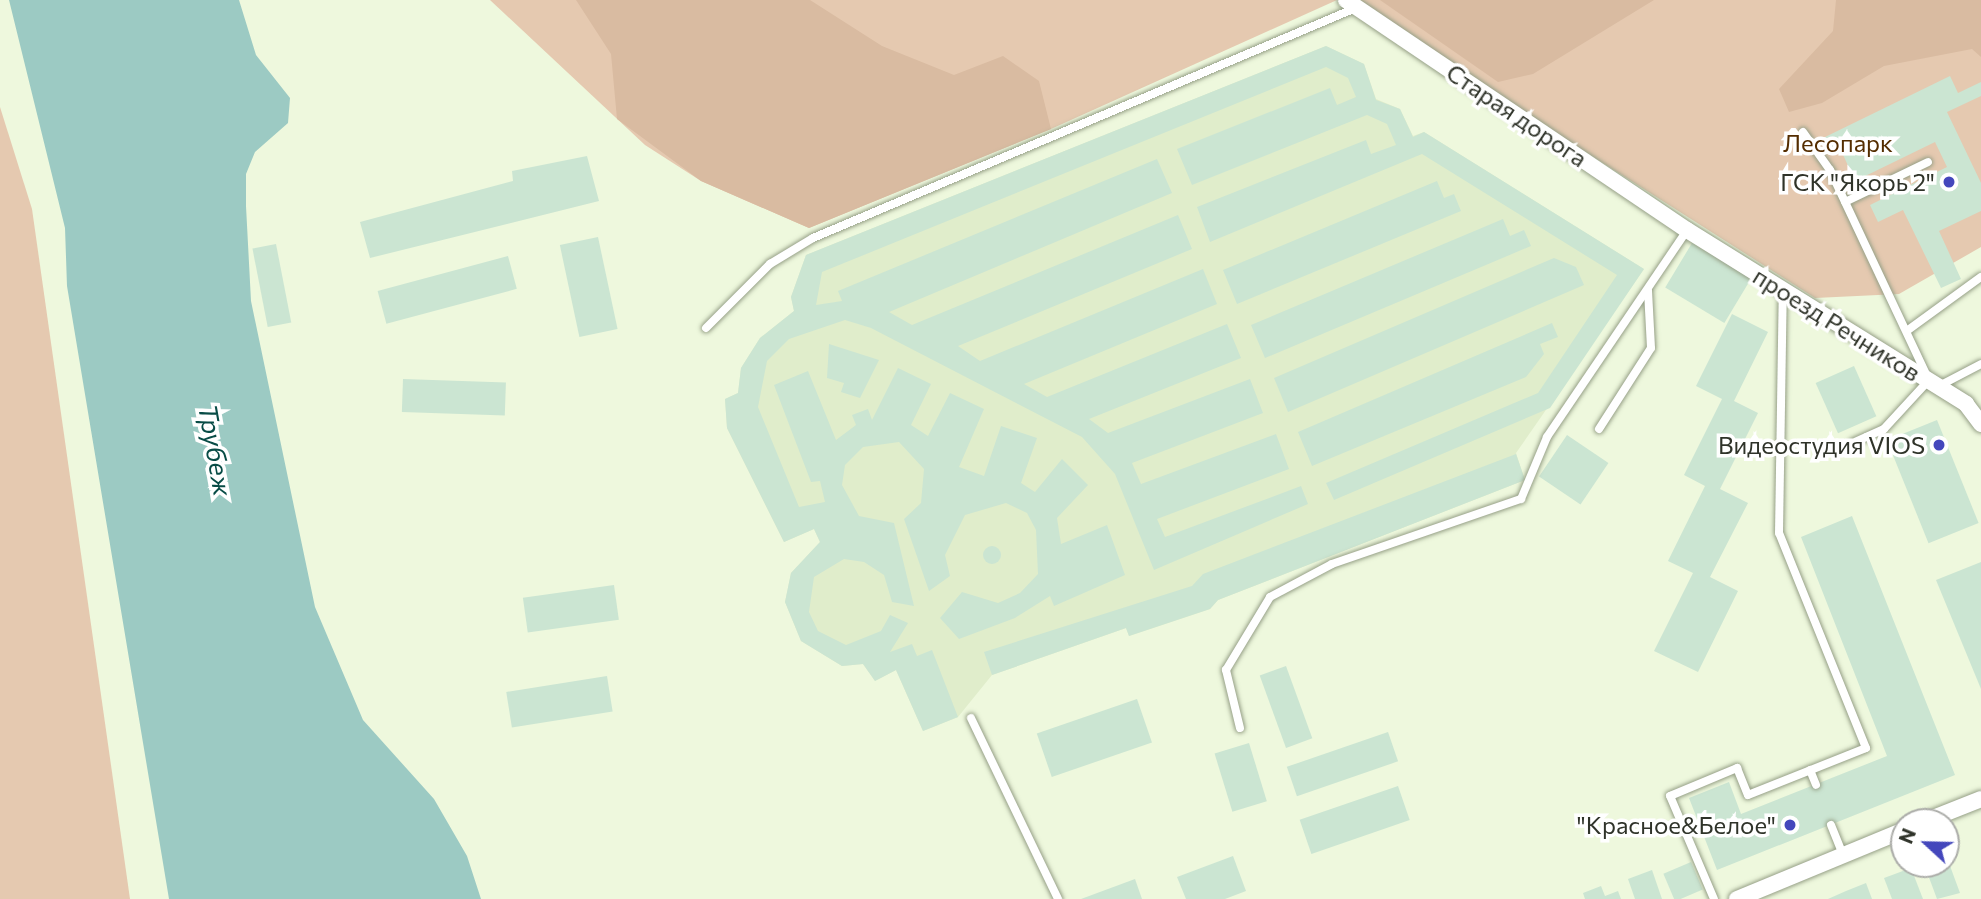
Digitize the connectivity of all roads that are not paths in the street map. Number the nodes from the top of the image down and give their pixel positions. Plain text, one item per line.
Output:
1 (1352, 4) edge
2 (1802, 132) dead end
3 (1928, 162) dead end
4 (1845, 202) junction
5 (1687, 230) junction
6 (1981, 276) edge
7 (1648, 290) junction
8 (1783, 291) junction
9 (706, 328) dead end
10 (1908, 330) junction
11 (1981, 364) edge
12 (1934, 383) junction
13 (1981, 424) edge
14 (1599, 429) dead end
15 (1853, 443) dead end
16 (971, 718) dead end
17 (1240, 728) dead end
18 (1810, 770) junction
19 (1816, 785) dead end
20 (1981, 799) edge
21 (1958, 808) edge
22 (1831, 825) dead end
23 (1890, 836) edge
24 (1843, 855) junction
25 (1058, 899) edge
26 (1714, 899) edge
27 (1737, 899) edge

1 - 5 street, Старая дорога
1 - 9 lane
2 - 4 lane
3 - 4 lane
4 - 10 lane
5 - 7 lane
5 - 8 street, проезд Речников
6 - 10 lane
7 - 14 lane
7 - 17 lane
8 - 12 street, проезд Речников
8 - 18 lane
10 - 12 lane
11 - 12 lane
12 - 13 street, проезд Речников
12 - 15 lane
16 - 25 lane
18 - 19 lane
18 - 26 lane
20 - 21 street
22 - 24 lane
23 - 24 street
24 - 27 street

